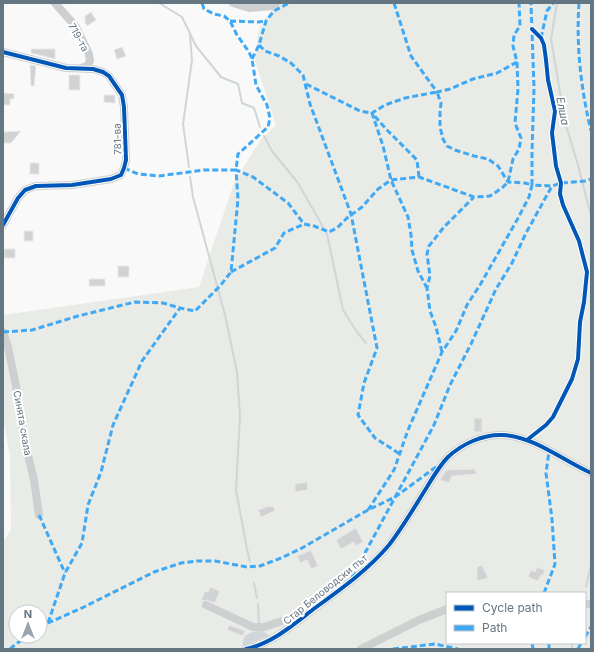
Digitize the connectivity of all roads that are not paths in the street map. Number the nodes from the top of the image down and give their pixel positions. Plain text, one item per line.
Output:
1 (54, 3) edge
2 (233, 3) edge
3 (274, 5) edge
4 (3, 52) edge
5 (78, 69) junction
6 (3, 225) edge
7 (3, 332) edge
8 (591, 473) edge
9 (39, 515) dead end
10 (206, 605) dead end
11 (446, 609) edge
12 (309, 613) junction
13 (246, 649) edge
14 (361, 649) edge

1 - 5 street, 719-та
2 - 3 street
4 - 5 street, 781-ва
5 - 6 street, 781-ва
7 - 9 street, Синята скала
8 - 12 street, Стар Беловодски път
10 - 12 street
11 - 14 street
12 - 13 street, Стар Беловодски път

